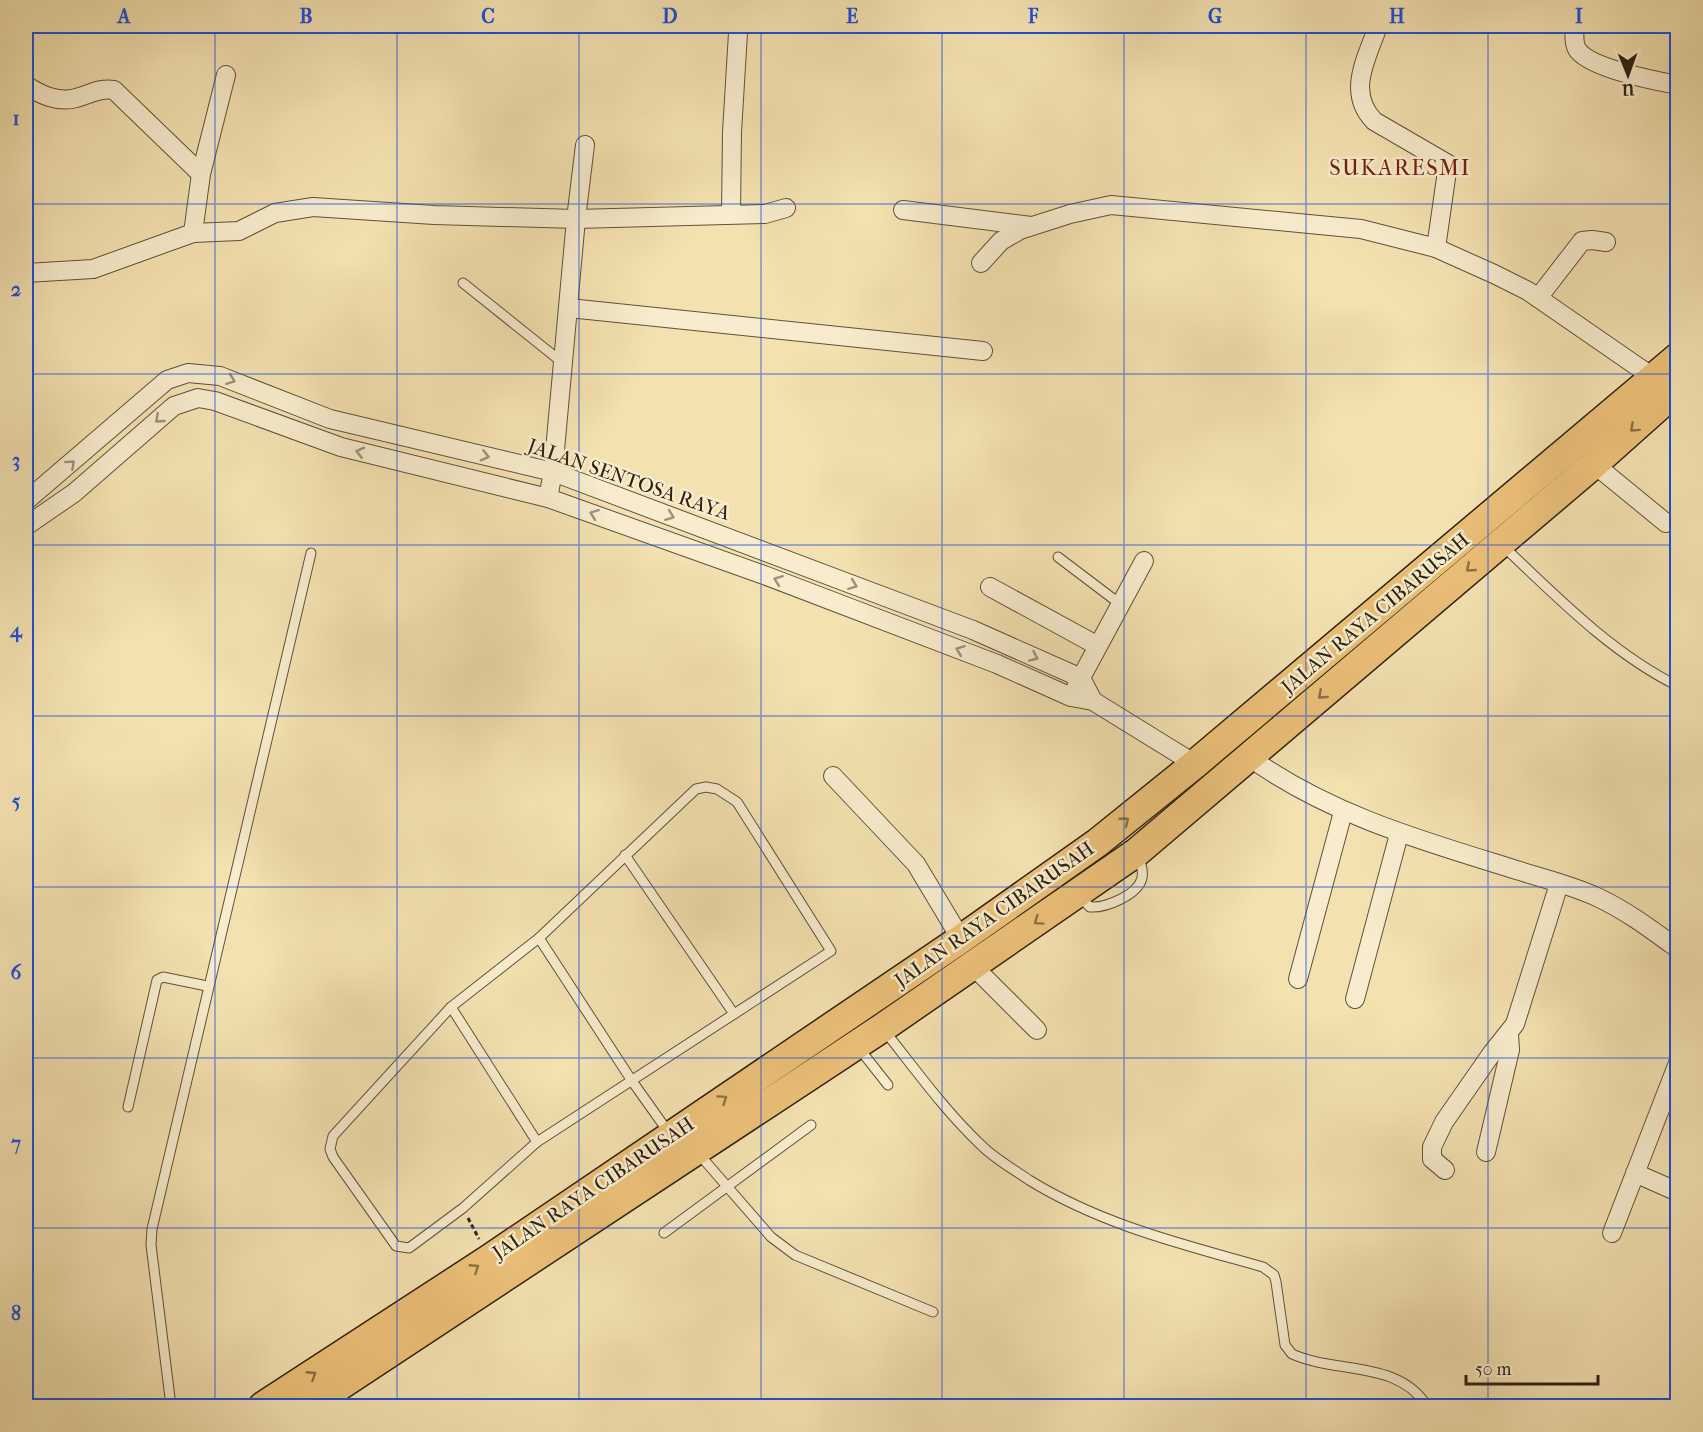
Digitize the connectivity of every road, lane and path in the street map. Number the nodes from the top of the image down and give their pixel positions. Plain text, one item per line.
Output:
1 (1378, 26) edge
2 (1574, 26) edge
3 (738, 33) dead end
4 (226, 75) dead end
5 (26, 85) edge
6 (1677, 85) edge
7 (585, 145) dead end
8 (201, 174) junction
9 (786, 208) dead end
10 (903, 210) dead end
11 (731, 214) junction
12 (576, 219) junction
13 (1031, 226) junction
14 (193, 233) junction
15 (1606, 242) dead end
16 (1436, 248) junction
17 (981, 263) dead end
18 (26, 273) edge
19 (463, 283) dead end
20 (1538, 298) junction
21 (569, 308) junction
22 (984, 351) dead end
23 (1677, 357) edge
24 (565, 364) junction
25 (1665, 384) edge
26 (1594, 464) junction
27 (553, 472) junction
28 (548, 498) junction
29 (26, 501) edge
30 (1666, 524) dead end
31 (26, 526) edge
32 (1500, 543) junction
33 (311, 553) dead end
34 (1058, 557) dead end
35 (1144, 561) dead end
36 (990, 586) dead end
37 (1120, 604) junction
38 (1098, 646) junction
39 (1081, 678) junction
40 (1677, 686) edge
41 (1071, 697) junction
42 (1093, 701) junction
43 (1249, 757) junction
44 (1195, 764) junction
45 (833, 776) dead end
46 (1343, 812) junction
47 (1399, 834) junction
48 (625, 855) junction
49 (1558, 884) junction
50 (538, 938) junction
51 (962, 939) junction
52 (1677, 949) edge
53 (973, 966) junction
54 (1298, 979) dead end
55 (207, 986) junction
56 (1355, 999) dead end
57 (451, 1007) junction
58 (734, 1014) junction
59 (882, 1028) junction
60 (1037, 1029) dead end
61 (1509, 1034) junction
62 (857, 1045) junction
63 (1677, 1063) edge
64 (632, 1081) junction
65 (888, 1085) dead end
66 (128, 1107) dead end
67 (811, 1125) dead end
68 (671, 1134) junction
69 (537, 1142) junction
70 (697, 1151) junction
71 (1486, 1152) dead end
72 (1445, 1170) dead end
73 (1635, 1173) junction
74 (727, 1187) junction
75 (1677, 1192) edge
76 (463, 1208) junction
77 (664, 1233) dead end
78 (1612, 1233) dead end
79 (489, 1259) junction
80 (933, 1312) dead end
81 (171, 1407) edge
82 (263, 1407) edge
83 (309, 1407) edge
84 (1427, 1407) edge

1 - 16 street
2 - 6 street
3 - 11 street
4 - 8 street
5 - 8 street
7 - 12 street
8 - 14 street
9 - 11 street
10 - 13 street
11 - 12 street
12 - 14 street
12 - 21 street
13 - 16 street
13 - 17 street
14 - 18 street
15 - 20 street
16 - 20 street
19 - 24 lane
20 - 25 street
21 - 22 street
21 - 24 street
23 - 25 main road, JALAN RAYA CIBARUSAH
24 - 27 street
25 -> 26 main road, JALAN RAYA CIBARUSAH
25 - 44 main road, JALAN RAYA CIBARUSAH
26 - 30 street
26 - 32 main road, JALAN RAYA CIBARUSAH
27 - 28 street
29 -> 27 street, JALAN SENTOSA RAYA
27 -> 39 street, JALAN SENTOSA RAYA
28 -> 31 street
41 -> 28 street
32 - 40 lane
32 -> 43 main road, JALAN RAYA CIBARUSAH
33 - 55 lane
34 - 37 lane
35 - 37 street
36 - 38 street
37 - 38 street
38 - 39 street
39 - 41 street
39 - 42 street
41 - 42 street
42 - 44 street
43 - 46 street
43 -> 53 main road, JALAN RAYA CIBARUSAH
51 -> 44 main road, JALAN RAYA CIBARUSAH
45 - 51 street
46 - 47 street
46 - 54 street
47 - 49 street
47 - 56 street
48 - 50 lane
48 - 58 lane
48 - 58 lane
49 - 52 street
49 - 61 street
50 - 57 lane
50 - 64 lane
68 -> 51 main road, JALAN RAYA CIBARUSAH
53 - 59 main road, JALAN RAYA CIBARUSAH
53 - 60 street
55 - 66 lane
55 - 81 lane
57 - 69 lane
57 - 76 lane
58 - 64 lane
59 - 62 main road, JALAN RAYA CIBARUSAH
59 - 84 lane
61 - 71 street
61 - 72 street
62 - 65 lane
62 - 70 main road, JALAN RAYA CIBARUSAH
63 - 73 street
64 - 68 lane
64 - 69 lane
67 - 74 lane
68 - 79 main road, JALAN RAYA CIBARUSAH
69 - 76 lane
70 - 74 lane
70 - 83 main road, JALAN RAYA CIBARUSAH
73 - 75 street
73 - 78 street
74 - 77 lane
74 - 80 lane
76 - 79 path
82 -> 79 main road, JALAN RAYA CIBARUSAH

